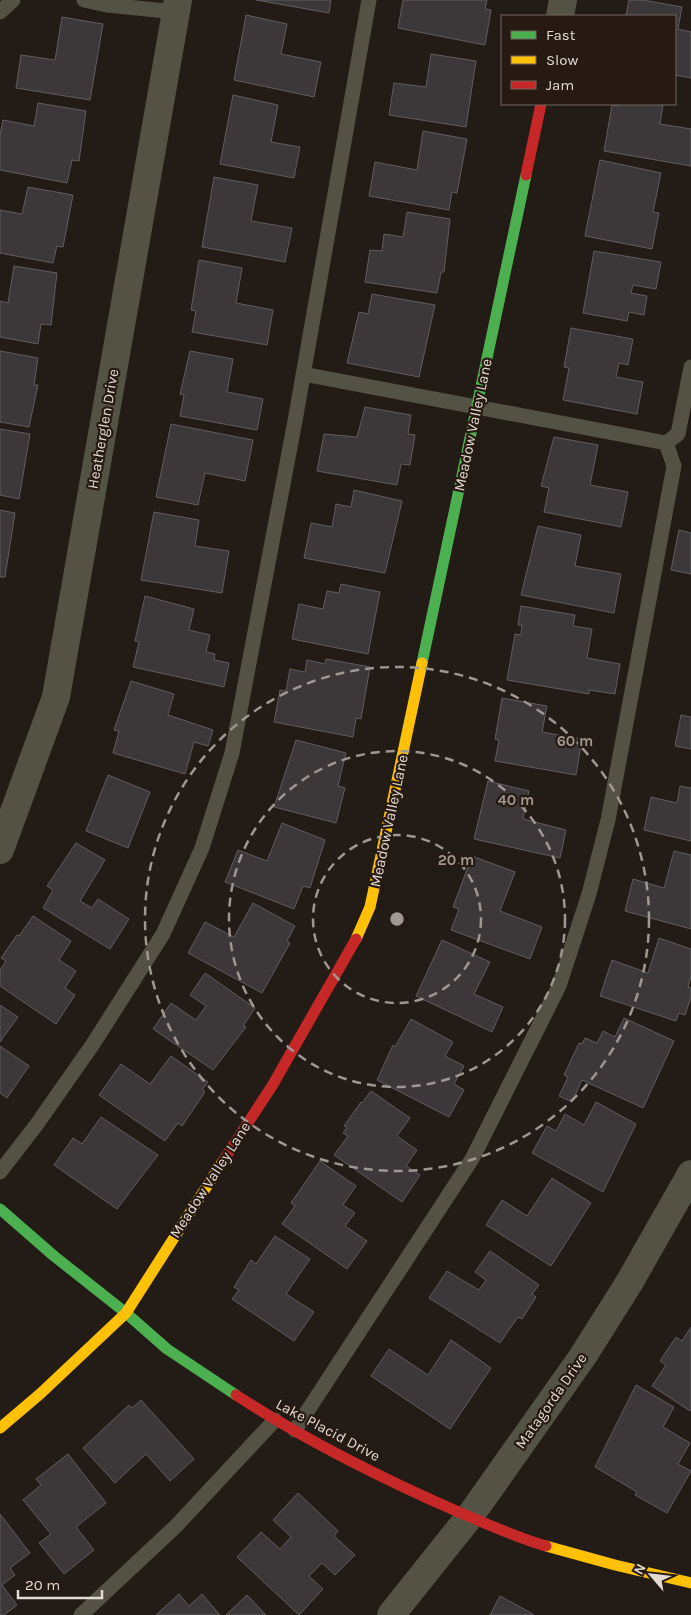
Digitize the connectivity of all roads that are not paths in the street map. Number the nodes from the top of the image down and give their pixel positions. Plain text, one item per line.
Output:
1 (13, 0) edge
2 (84, 0) edge
3 (369, 0) edge
4 (563, 0) edge
5 (177, 6) edge
6 (0, 12) edge
7 (560, 15) edge
8 (541, 105) edge
9 (691, 367) edge
10 (303, 374) junction
11 (477, 408) junction
12 (666, 443) junction
13 (0, 850) edge
14 (0, 1172) edge
15 (691, 1174) edge
16 (0, 1210) edge
17 (126, 1313) junction
18 (275, 1420) junction
19 (0, 1428) edge
20 (295, 1430) junction
21 (470, 1516) junction
22 (691, 1583) edge
23 (81, 1615) edge
24 (391, 1615) edge

1 - 6 lane
2 - 5 lane
3 - 10 lane
4 - 7 street
5 - 13 street, Heatherglen Drive
8 - 11 street, Meadow Valley Lane
9 - 12 lane
10 - 11 lane
10 - 14 lane
11 - 12 lane
11 - 17 street, Meadow Valley Lane
12 - 20 lane
15 - 21 street, Matagorda Drive
16 - 17 street, Lake Placid Drive
17 - 18 street, Lake Placid Drive
17 - 19 street, Meadow Valley Lane
18 - 20 street, Lake Placid Drive
18 - 23 lane
20 - 21 street, Lake Placid Drive
21 - 22 street, Lake Placid Drive
21 - 24 street, Matagorda Drive

